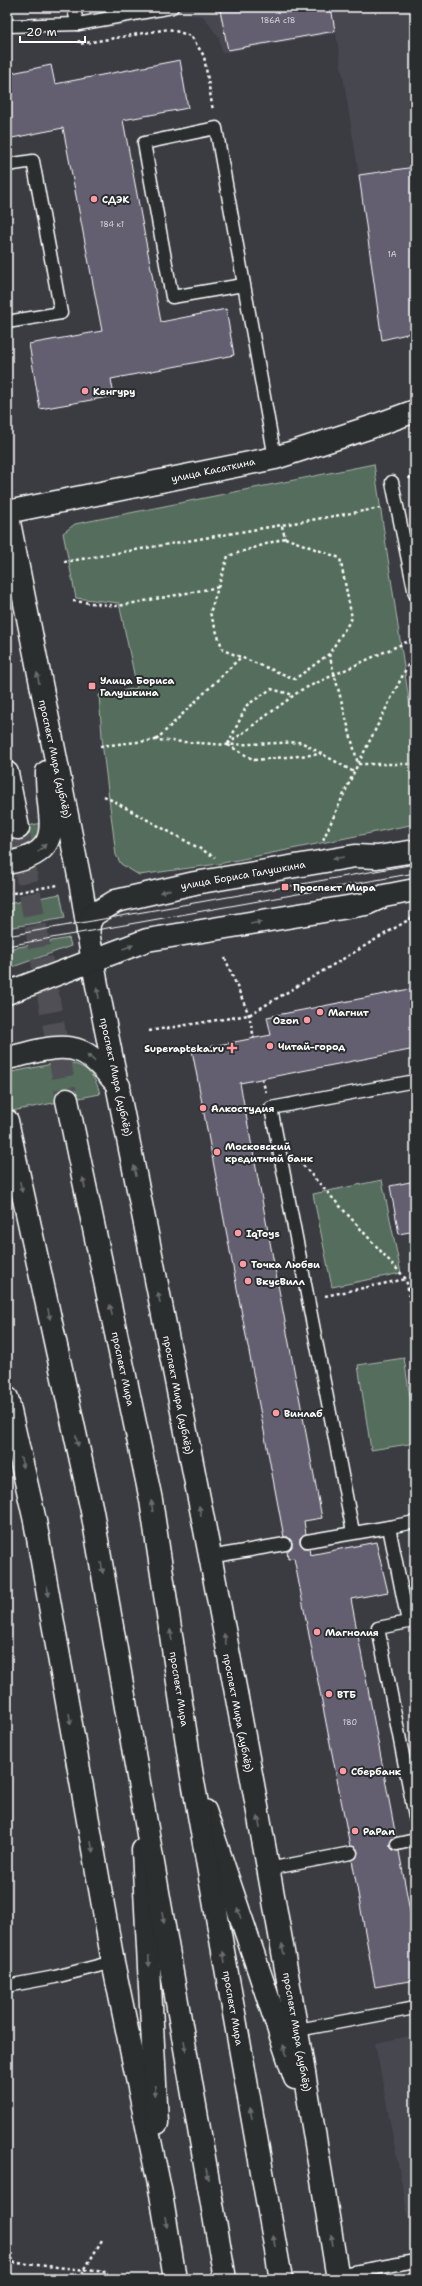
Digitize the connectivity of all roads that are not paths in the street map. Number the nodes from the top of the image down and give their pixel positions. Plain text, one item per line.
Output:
1 (73, 7) edge
2 (172, 7) edge
3 (78, 24) junction
4 (7, 26) edge
5 (7, 165) edge
6 (243, 285) junction
7 (7, 322) edge
8 (415, 411) edge
9 (275, 458) junction
10 (392, 482) dead end
11 (7, 512) edge
12 (415, 594) edge
13 (49, 730) junction
14 (7, 773) edge
15 (18, 828) tunnel mouth
16 (415, 851) edge
17 (7, 863) edge
18 (80, 881) junction
19 (415, 890) edge
20 (138, 898) junction
21 (88, 932) junction
22 (92, 960) junction
23 (70, 968) junction
24 (7, 993) edge
25 (7, 1058) edge
26 (415, 1081) edge
27 (118, 1086) junction
28 (67, 1100) tunnel mouth
29 (7, 1121) edge
30 (7, 1398) edge
31 (415, 1522) edge
32 (390, 1527) junction
33 (353, 1532) junction
34 (307, 1541) dead end
35 (285, 1544) dead end
36 (209, 1557) junction
37 (191, 1770) junction
38 (140, 1782) junction
39 (415, 1817) edge
40 (415, 1840) edge
41 (397, 1844) dead end
42 (351, 1853) dead end
43 (268, 1869) junction
44 (113, 1962) junction
45 (7, 1986) edge
46 (415, 2008) edge
47 (298, 2030) junction
48 (316, 2140) junction
49 (161, 2194) junction
50 (415, 2260) edge
51 (338, 2277) edge
52 (175, 2279) edge
53 (225, 2279) edge
54 (280, 2279) edge

1 - 3 lane
2 - 3 lane
3 - 4 lane
5 - 7 lane
6 - 6 lane
6 - 9 lane
8 - 9 main road, улица Касаткина
9 - 11 main road, улица Касаткина
10 - 12 lane
13 -> 11 main road, проспект Мира (дублёр)
17 -> 13 main road
13 - 18 main road, проспект Мира (дублёр)
14 - 15 main road
16 -> 20 main road, улица Бориса Галушкина
18 - 20 main road
18 - 21 main road, проспект Мира (дублёр)
22 -> 19 main road
20 - 21 main road, улица Бориса Галушкина
21 - 22 main road, проспект Мира (дублёр)
21 - 23 main road
22 - 23 main road
27 -> 22 main road, проспект Мира (дублёр)
23 - 24 main road
27 -> 25 main road
26 - 33 lane
36 -> 27 main road, проспект Мира (дублёр)
37 -> 28 main road, проспект Мира
29 -> 38 main road
30 -> 44 main road
31 - 32 lane
32 - 33 lane
32 - 39 lane
33 - 34 lane
35 - 36 lane
43 -> 36 main road, проспект Мира (дублёр)
48 -> 37 main road
54 -> 37 main road, проспект Мира
38 -> 49 main road
38 -> 53 main road
40 - 41 lane
42 - 43 lane
47 -> 43 main road, проспект Мира (дублёр)
44 - 45 lane
44 - 49 main road
46 - 47 lane
47 - 48 main road, проспект Мира (дублёр)
51 -> 48 main road, проспект Мира (дублёр)
49 -> 52 main road
50 - 51 lane

